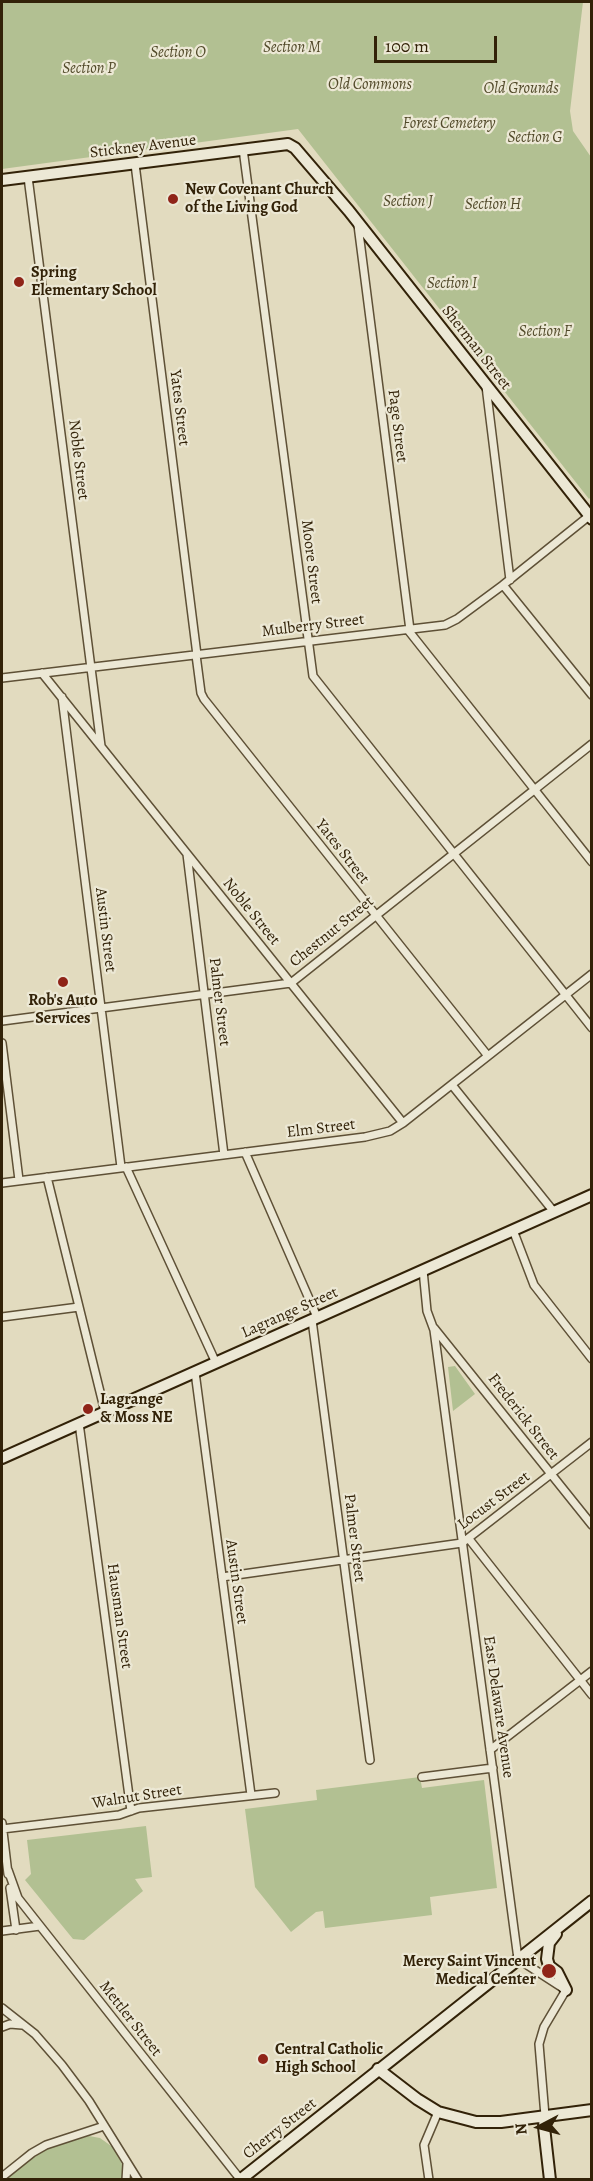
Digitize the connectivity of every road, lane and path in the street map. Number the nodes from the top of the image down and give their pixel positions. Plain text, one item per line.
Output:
1 (288, 144) joint
2 (243, 149) junction
3 (135, 164) junction
4 (28, 177) junction
5 (2, 180) edge
6 (358, 225) junction
7 (485, 383) junction
8 (591, 516) edge
9 (510, 580) junction
10 (503, 585) junction
11 (409, 630) junction
12 (307, 642) junction
13 (197, 655) junction
14 (91, 668) junction
15 (42, 673) junction
16 (2, 678) edge
17 (591, 695) edge
18 (62, 697) junction
19 (591, 744) edge
20 (101, 746) junction
21 (534, 789) junction
22 (186, 852) junction
23 (453, 853) junction
24 (591, 862) edge
25 (375, 915) junction
26 (591, 974) edge
27 (291, 983) junction
28 (204, 995) junction
29 (565, 995) junction
30 (101, 1008) junction
31 (2, 1021) edge
32 (591, 1028) edge
33 (2, 1043) edge
34 (488, 1056) junction
35 (452, 1085) junction
36 (403, 1123) junction
37 (245, 1152) junction
38 (225, 1155) junction
39 (124, 1167) junction
40 (47, 1177) junction
41 (19, 1180) junction
42 (2, 1183) edge
43 (591, 1196) edge
44 (554, 1212) junction
45 (513, 1230) junction
46 (423, 1270) junction
47 (79, 1307) junction
48 (2, 1317) edge
49 (315, 1318) junction
50 (432, 1325) junction
51 (591, 1359) edge
52 (216, 1363) junction
53 (195, 1372) junction
54 (105, 1412) junction
55 (79, 1423) junction
56 (591, 1442) edge
57 (2, 1458) edge
58 (551, 1474) junction
59 (591, 1525) edge
60 (465, 1541) junction
61 (344, 1560) junction
62 (222, 1577) junction
63 (591, 1671) edge
64 (580, 1680) junction
65 (591, 1695) edge
66 (490, 1750) junction
67 (370, 1760) dead end
68 (493, 1768) junction
69 (422, 1776) dead end
70 (275, 1792) dead end
71 (251, 1795) junction
72 (131, 1811) junction
73 (2, 1823) edge
74 (2, 1829) edge
75 (8, 1870) junction
76 (591, 1900) edge
77 (571, 1917) junction
78 (40, 1926) junction
79 (16, 1929) junction
80 (2, 1931) edge
81 (518, 1959) junction
82 (566, 1990) junction
83 (2, 2008) edge
84 (24, 2025) junction
85 (2, 2027) edge
86 (378, 2069) junction
87 (591, 2110) edge
88 (438, 2112) junction
89 (544, 2116) junction
90 (104, 2126) junction
91 (126, 2161) junction
92 (2, 2177) edge
93 (240, 2179) edge
94 (126, 2180) edge
95 (138, 2180) edge
96 (429, 2180) edge
97 (550, 2180) edge

1 - 2 main road, Stickney Avenue
1 - 6 main road, Sherman Street
2 - 3 main road, Stickney Avenue
2 - 12 street, Moore Street
3 - 4 main road, Stickney Avenue
3 - 13 street, Yates Street
4 - 5 main road, Stickney Avenue
4 - 14 street, Noble Street
6 - 7 main road, Sherman Street
6 - 11 street, Page Street
7 - 8 main road, Sherman Street
7 - 9 street
8 - 9 street, Mulberry Street
9 - 10 street, Mulberry Street
10 - 11 street, Mulberry Street
10 - 17 street
11 - 12 street, Mulberry Street
11 - 21 street
12 - 13 street, Mulberry Street
12 - 23 street, Moore Street
13 - 14 street, Mulberry Street
13 - 25 street, Yates Street
14 - 15 street, Mulberry Street
14 - 20 street, Noble Street
15 - 16 street, Mulberry Street
15 - 18 street, Noble Street
18 - 20 street, Noble Street
18 - 30 street, Austin Street
19 - 21 street, Chestnut Street
20 - 22 street, Noble Street
21 - 23 street, Chestnut Street
21 - 24 street
22 - 27 street, Noble Street
22 - 28 street, Palmer Street
23 - 25 street, Chestnut Street
23 - 29 street, Moore Street
25 - 27 street, Chestnut Street
25 - 34 street, Yates Street
26 - 29 street, Elm Street
27 - 28 street, Chestnut Street
27 - 36 street, Noble Street
28 - 30 street, Chestnut Street
28 - 38 street, Palmer Street
29 - 32 street, Moore Street
29 - 34 street, Elm Street
30 - 31 street, Chestnut Street
30 - 39 street, Austin Street
33 - 41 street
34 - 35 street, Elm Street
35 - 36 street, Elm Street
35 - 44 street
36 - 37 street, Elm Street
37 - 38 street, Elm Street
37 - 49 street, Palmer Street
38 - 39 street, Elm Street
39 - 40 street, Elm Street
39 - 52 street, Austin Street
40 - 41 street, Elm Street
40 - 47 street
41 - 42 street, Elm Street
43 - 44 main road, Lagrange Street
44 - 45 main road, Lagrange Street
45 - 46 main road, Lagrange Street
45 - 51 street
46 - 49 main road, Lagrange Street
46 - 50 street, East Delaware Avenue
47 - 48 street
47 - 54 street
49 - 52 main road, Lagrange Street
49 - 61 street, Palmer Street
50 - 58 street, Frederick Street
50 - 60 street, East Delaware Avenue
52 - 53 main road, Lagrange Street
53 - 54 main road, Lagrange Street
53 - 62 street, Austin Street
54 - 55 main road, Lagrange Street
55 - 57 main road, Lagrange Street
55 - 72 street, Hausman Street
56 - 58 street, Locust Street
58 - 59 street, Frederick Street
58 - 60 street, Locust Street
60 - 61 street, Locust Street
60 - 64 street
60 - 66 street, East Delaware Avenue
61 - 62 street, Locust Street
61 - 67 street, Palmer Street
62 - 71 street, Austin Street
63 - 64 street
64 - 65 street
64 - 66 street
66 - 68 street, East Delaware Avenue
68 - 69 street
68 - 81 street, East Delaware Avenue
70 - 71 street, Walnut Street
71 - 72 street, Walnut Street
72 - 74 street, Walnut Street
73 - 74 street, Mettler Street
74 - 75 street, Mettler Street
75 - 78 street, Mettler Street
75 - 79 street, Mettler Street
76 - 77 main road, Cherry Street
77 - 81 main road, Cherry Street
77 - 82 main road
78 - 79 street
78 - 93 street, Mettler Street
79 - 80 street
81 - 82 street
81 - 86 main road, Cherry Street
82 - 89 street
83 - 84 street
84 - 85 street
84 - 90 street
86 - 88 main road
86 - 93 main road, Cherry Street
87 - 89 main road
88 - 89 main road
88 - 96 street
89 - 97 main road
90 - 91 street
90 - 92 street
91 - 94 street
91 - 95 street

